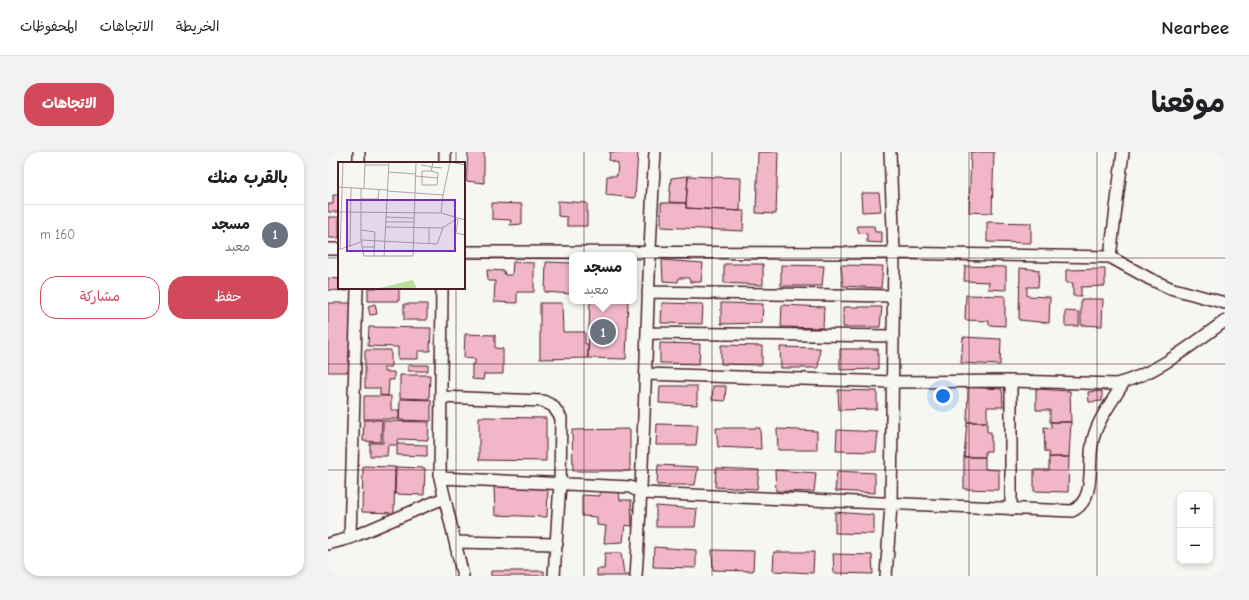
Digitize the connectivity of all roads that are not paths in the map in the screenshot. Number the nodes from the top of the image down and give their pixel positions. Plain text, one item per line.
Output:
1 (655, 152) edge
2 (890, 152) edge
3 (1123, 152) edge
4 (465, 252) edge
5 (569, 253) edge
6 (637, 253) edge
7 (648, 253) junction
8 (894, 253) junction
9 (1110, 257) junction
10 (357, 289) edge
11 (442, 289) edge
12 (648, 292) junction
13 (892, 296) junction
14 (1225, 302) edge
15 (1225, 321) edge
16 (647, 333) junction
17 (892, 336) junction
18 (646, 374) junction
19 (892, 382) junction
20 (1011, 382) junction
21 (1124, 382) junction
22 (441, 397) junction
23 (440, 478) junction
24 (560, 483) junction
25 (642, 493) junction
26 (444, 498) junction
27 (891, 505) junction
28 (1011, 509) junction
29 (350, 538) junction
30 (455, 542) junction
31 (328, 544) edge
32 (556, 544) junction
33 (463, 576) edge
34 (554, 576) edge
35 (636, 576) edge
36 (886, 576) edge

1 - 7 street
2 - 8 street
3 - 9 street
4 - 5 street
6 - 7 street
7 - 8 street
7 - 12 street
8 - 9 street
8 - 13 street
9 - 14 street
10 - 29 street
11 - 22 street
12 - 13 street
12 - 16 street
13 - 17 street
15 - 21 street
16 - 17 street
16 - 18 street
17 - 19 street
18 - 19 street
18 - 25 street
19 - 20 street
19 - 27 street
20 - 21 street
20 - 28 street
21 - 28 street
22 - 23 street
22 - 24 street
23 - 24 street
23 - 26 street
24 - 25 street
24 - 32 street
25 - 27 street
25 - 35 street
26 - 29 street
26 - 30 street
27 - 28 street
27 - 36 street
29 - 31 street
30 - 32 street
30 - 33 street
32 - 34 street

